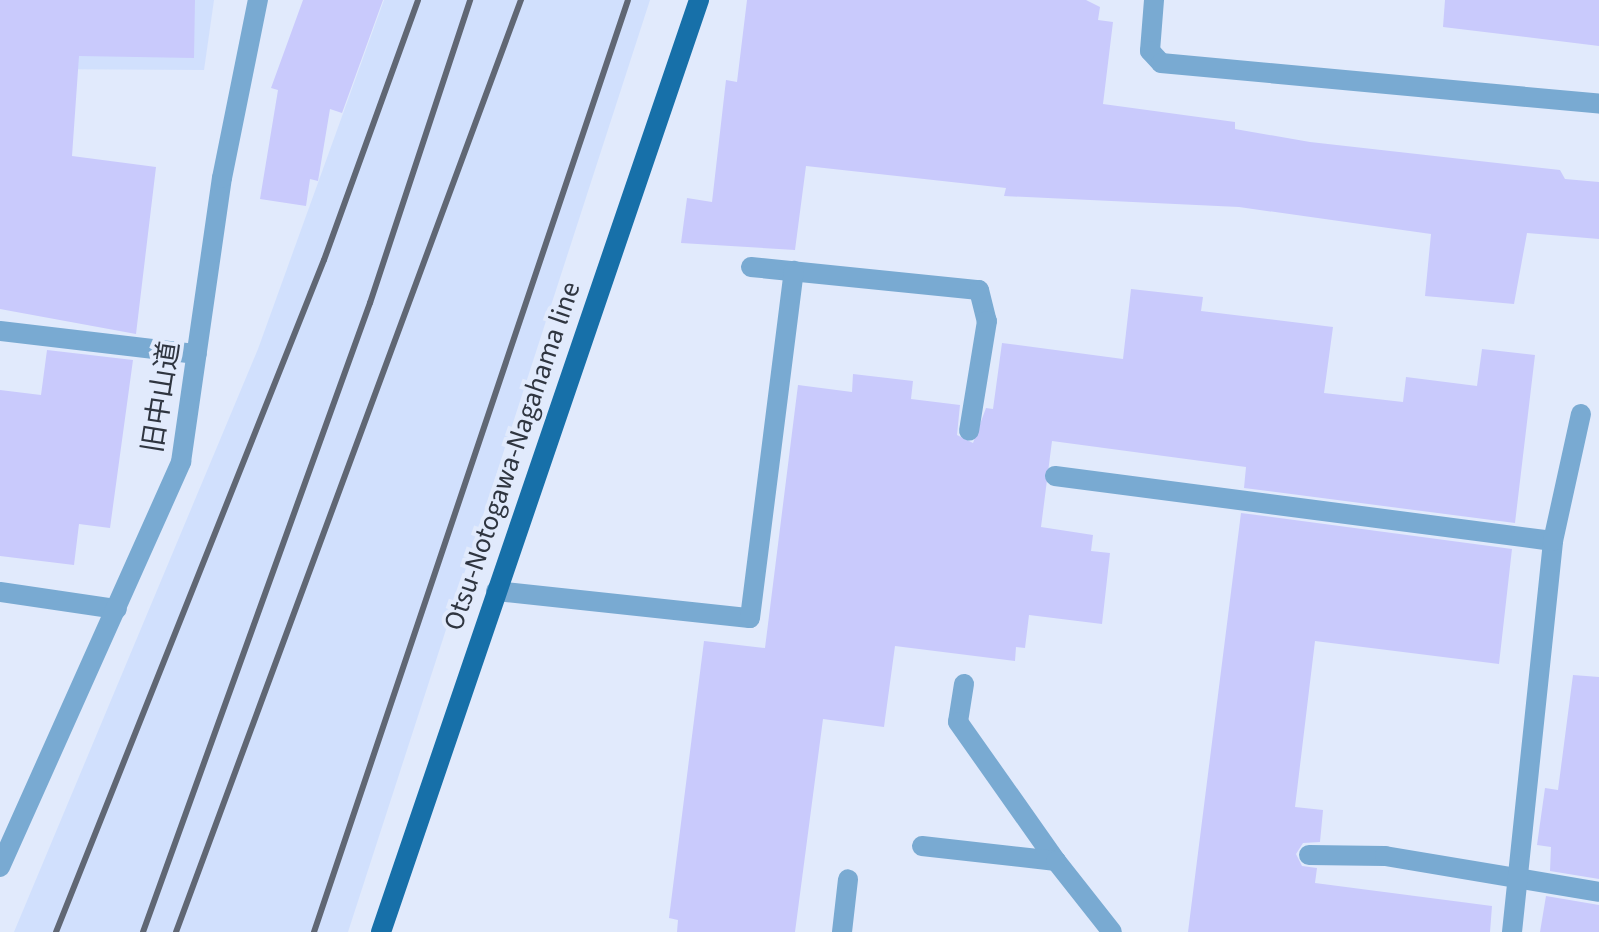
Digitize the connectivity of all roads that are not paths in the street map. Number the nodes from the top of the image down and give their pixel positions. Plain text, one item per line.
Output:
1 (258, 0) edge
2 (699, 0) edge
3 (1154, 0) edge
4 (1599, 104) edge
5 (751, 267) dead end
6 (794, 271) junction
7 (0, 331) edge
8 (197, 354) junction
9 (1581, 414) dead end
10 (969, 431) dead end
11 (1055, 476) dead end
12 (1553, 541) junction
13 (496, 591) junction
14 (0, 592) edge
15 (117, 609) junction
16 (964, 684) dead end
17 (922, 846) dead end
18 (1309, 855) dead end
19 (1056, 861) junction
20 (0, 867) edge
21 (848, 879) dead end
22 (1518, 882) junction
23 (1599, 892) edge
24 (381, 932) edge
25 (842, 932) edge
26 (1112, 932) edge
27 (1512, 932) edge

1 - 8 street, 旧中山道
2 - 13 main road, Otsu-Notogawa-Nagahama line
3 - 4 street
5 - 6 street
6 - 10 street
6 - 13 street
7 - 8 street
8 - 15 street, 旧中山道
9 - 12 street
11 - 12 street
12 - 22 street
13 - 24 main road, Otsu-Notogawa-Nagahama line
14 - 15 street
15 - 20 street, 旧中山道
16 - 19 street
17 - 19 street
18 - 22 street
19 - 26 street
21 - 25 street
22 - 23 street
22 - 27 street

